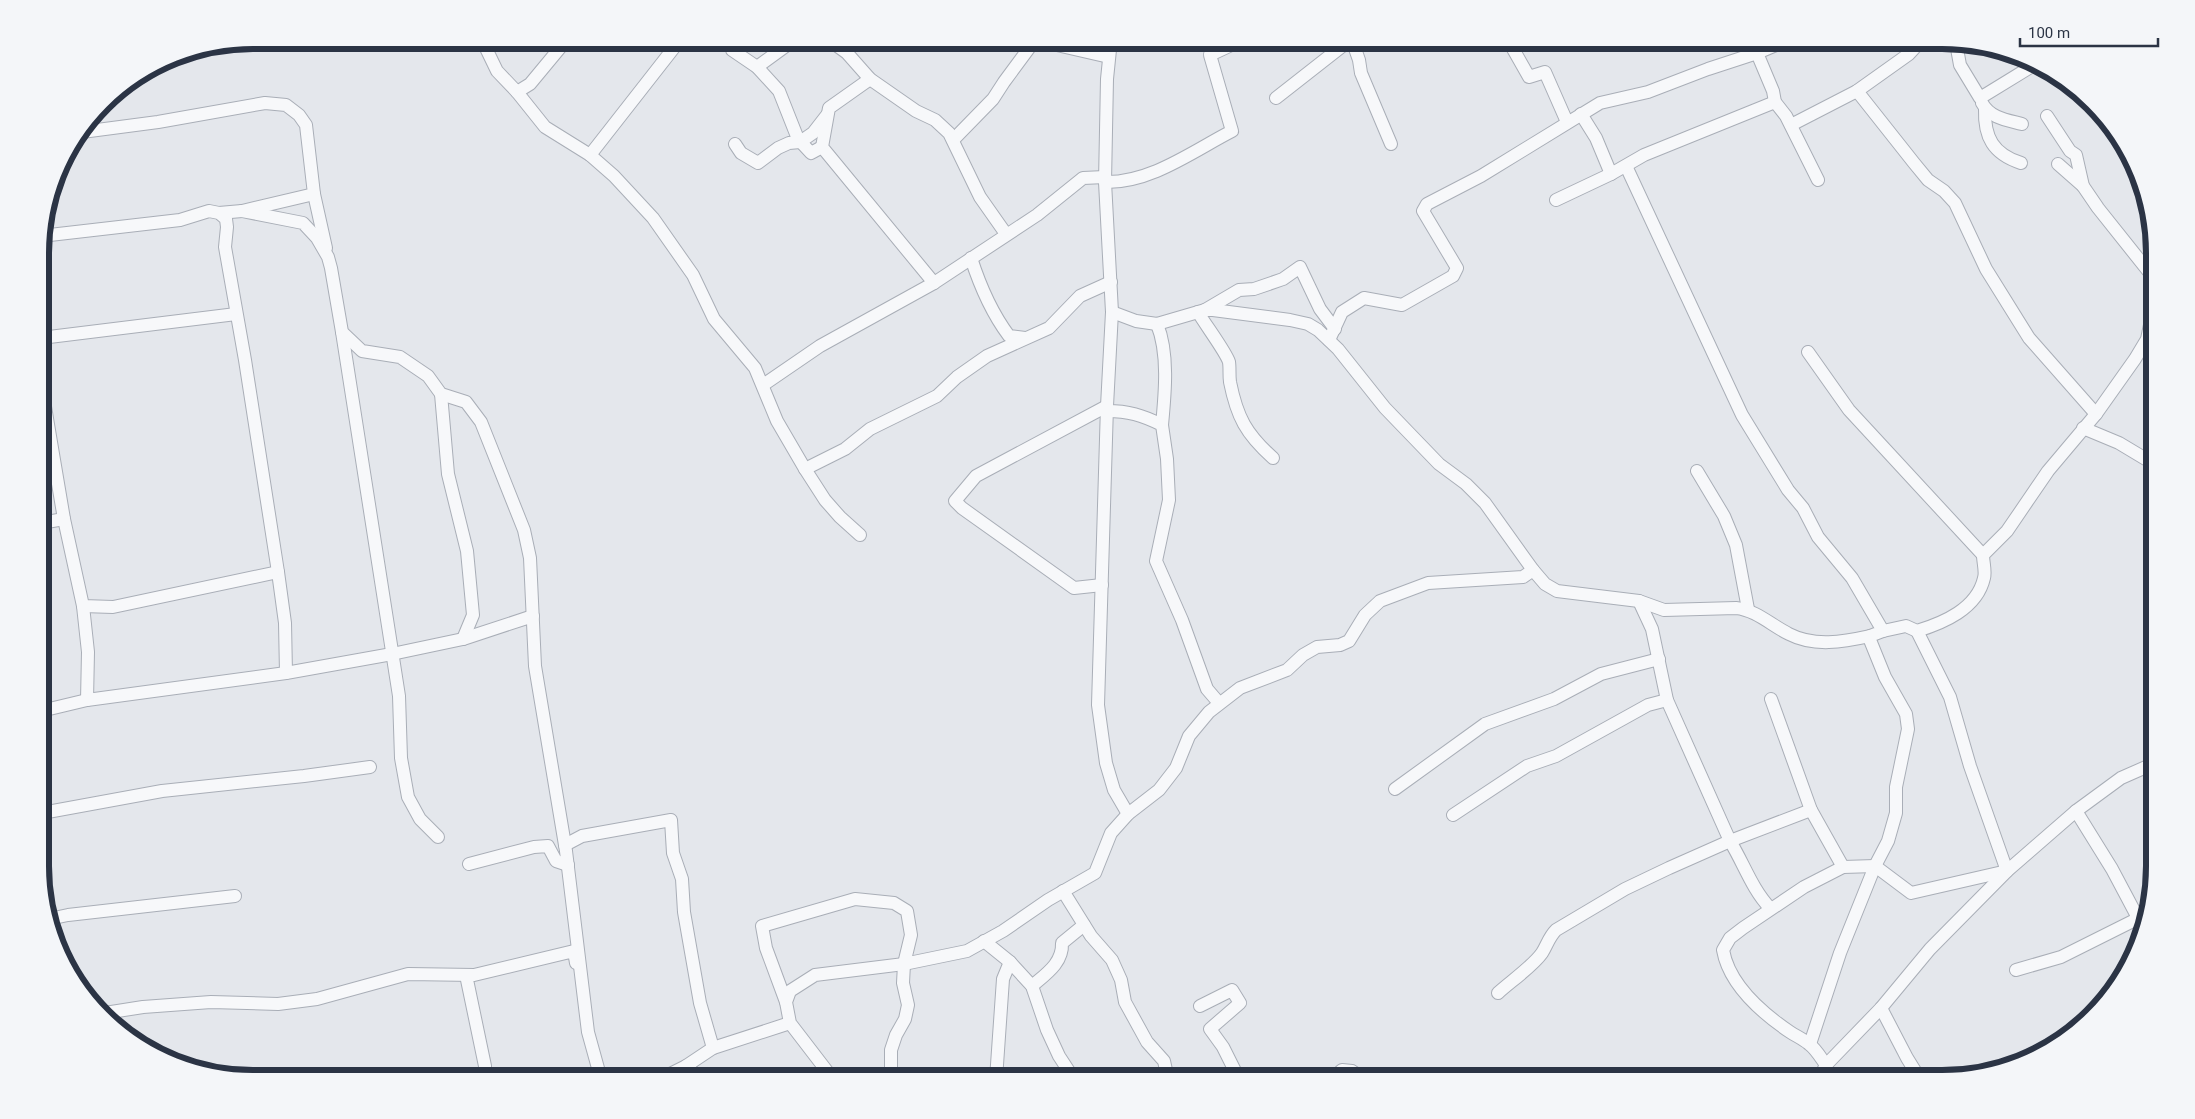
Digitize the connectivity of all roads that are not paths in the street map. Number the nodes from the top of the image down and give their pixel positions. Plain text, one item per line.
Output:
1 (486, 49) edge
2 (558, 49) edge
3 (673, 49) edge
4 (732, 49) edge
5 (782, 49) edge
6 (841, 49) edge
7 (1028, 49) edge
8 (1074, 49) edge
9 (1110, 49) edge
10 (1223, 49) edge
11 (1339, 49) edge
12 (1355, 49) edge
13 (1513, 49) edge
14 (1767, 49) edge
15 (1914, 49) edge
16 (1957, 49) edge
17 (1758, 53) junction
18 (1109, 57) junction
19 (758, 67) junction
20 (2029, 69) edge
21 (870, 79) junction
22 (1857, 91) junction
23 (517, 92) junction
24 (1276, 98) dead end
25 (1775, 102) junction
26 (1982, 104) junction
27 (828, 113) junction
28 (1581, 114) junction
29 (2047, 116) dead end
30 (1567, 122) junction
31 (2022, 124) dead end
32 (1791, 125) junction
33 (90, 131) edge
34 (953, 140) junction
35 (800, 142) junction
36 (734, 144) dead end
37 (1390, 144) dead end
38 (822, 147) junction
39 (590, 155) junction
40 (2021, 162) dead end
41 (2058, 164) dead end
42 (1626, 166) junction
43 (1611, 174) junction
44 (1105, 179) junction
45 (1818, 180) dead end
46 (2083, 186) junction
47 (314, 194) junction
48 (1556, 200) dead end
49 (242, 211) junction
50 (219, 213) junction
51 (1006, 234) junction
52 (49, 235) edge
53 (328, 257) junction
54 (971, 258) junction
55 (2146, 268) edge
56 (1111, 282) junction
57 (934, 283) junction
58 (1201, 311) junction
59 (1322, 311) junction
60 (1112, 312) junction
61 (1342, 312) junction
62 (236, 314) junction
63 (1157, 324) junction
64 (342, 332) junction
65 (1332, 334) junction
66 (49, 337) edge
67 (1027, 338) junction
68 (2146, 341) edge
69 (1808, 352) dead end
70 (763, 385) junction
71 (441, 394) junction
72 (1107, 408) junction
73 (2096, 414) junction
74 (1162, 424) junction
75 (2083, 428) junction
76 (49, 430) edge
77 (1273, 458) dead end
78 (2146, 459) edge
79 (805, 469) junction
80 (1697, 471) dead end
81 (64, 519) junction
82 (49, 522) edge
83 (860, 535) dead end
84 (1983, 555) junction
85 (1533, 570) junction
86 (278, 572) junction
87 (1102, 585) junction
88 (1639, 601) junction
89 (83, 606) junction
90 (1748, 609) junction
91 (533, 616) junction
92 (1883, 631) junction
93 (1917, 631) junction
94 (1870, 636) junction
95 (463, 639) junction
96 (392, 654) junction
97 (1659, 659) junction
98 (286, 673) junction
99 (1772, 699) dead end
100 (87, 700) junction
101 (1667, 700) junction
102 (1219, 703) junction
103 (49, 709) edge
104 (370, 767) dead end
105 (2146, 767) edge
106 (1395, 788) dead end
107 (1811, 810) junction
108 (2076, 810) junction
109 (49, 812) edge
110 (1128, 814) junction
111 (1453, 816) dead end
112 (438, 837) dead end
113 (1730, 841) junction
114 (565, 845) junction
115 (469, 864) dead end
116 (568, 865) junction
117 (1874, 866) junction
118 (1843, 868) junction
119 (2007, 871) junction
120 (1063, 891) junction
121 (235, 896) dead end
122 (1770, 908) junction
123 (2140, 916) edge
124 (56, 917) edge
125 (2139, 919) edge
126 (1084, 925) junction
127 (984, 942) junction
128 (1010, 962) junction
129 (904, 964) junction
130 (2016, 970) dead end
131 (466, 975) junction
132 (1032, 986) junction
133 (1498, 993) dead end
134 (786, 1002) junction
135 (1200, 1006) dead end
136 (1881, 1008) junction
137 (111, 1012) edge
138 (790, 1023) junction
139 (588, 1032) junction
140 (1810, 1044) junction
141 (713, 1048) junction
142 (1826, 1065) junction
143 (686, 1066) junction
144 (485, 1070) edge
145 (599, 1070) edge
146 (678, 1070) edge
147 (691, 1070) edge
148 (826, 1070) edge
149 (890, 1070) edge
150 (997, 1070) edge
151 (1068, 1070) edge
152 (1166, 1070) edge
153 (1234, 1070) edge
154 (1824, 1070) edge
155 (1914, 1070) edge

1 - 23 street
2 - 23 street
3 - 39 street
4 - 19 street
5 - 19 street
6 - 21 street
7 - 34 street
8 - 18 street
9 - 18 street
10 - 44 street
11 - 24 street
12 - 37 street
13 - 30 street
14 - 17 street
15 - 22 street
16 - 26 street
17 - 25 street
17 - 28 street
18 - 44 street
19 - 35 street
20 - 26 street
21 - 27 street
21 - 34 street
22 - 32 street
22 - 73 street
23 - 39 street
25 - 32 street
25 - 42 street
26 - 31 street
26 - 40 street
27 - 35 street
27 - 38 street
28 - 30 street
28 - 43 street
29 - 46 street
30 - 61 street
32 - 45 street
33 - 47 street
34 - 51 street
35 - 36 street
35 - 38 street
38 - 57 street
39 - 70 street
41 - 46 street
42 - 43 street
42 - 92 street
43 - 48 street
44 - 51 street
44 - 56 street
46 - 55 street
47 - 49 street
47 - 53 street
49 - 50 street
49 - 53 street
50 - 52 street
50 - 62 street
51 - 54 street
53 - 64 street
54 - 57 street
54 - 67 street
56 - 60 street
56 - 67 street
57 - 70 street
58 - 59 street
58 - 63 street
58 - 65 street
58 - 77 street
59 - 61 street
59 - 65 street
60 - 63 street
60 - 72 street
61 - 65 street
62 - 66 street
62 - 86 street
63 - 74 street
64 - 71 street
64 - 96 street
65 - 85 street
67 - 79 street
68 - 73 street
69 - 84 street
70 - 79 street
71 - 91 street
71 - 95 street
72 - 74 street
72 - 87 street
72 - 87 street
73 - 75 street
74 - 102 street
75 - 78 street
75 - 84 street
76 - 81 street
79 - 83 street
80 - 90 street
81 - 82 street
81 - 89 street
84 - 93 street
85 - 88 street
85 - 102 street
86 - 89 street
86 - 98 street
87 - 110 street
88 - 90 street
88 - 97 street
89 - 100 street
90 - 94 street
91 - 95 street
91 - 114 street
92 - 93 street
92 - 94 street
93 - 119 street
94 - 117 street
95 - 96 street
96 - 98 street
96 - 112 street
97 - 101 street
97 - 106 street
98 - 100 street
99 - 107 street
100 - 103 street
101 - 111 street
101 - 113 street
102 - 110 street
104 - 109 street
105 - 108 street
107 - 113 street
107 - 118 street
108 - 119 street
108 - 123 street
110 - 120 street
113 - 122 street
113 - 133 street
114 - 116 street
114 - 141 street
115 - 116 street
116 - 139 street
117 - 118 street
117 - 119 street
117 - 140 street
118 - 122 street
119 - 136 street
120 - 126 street
120 - 127 street
121 - 124 street
122 - 140 street
125 - 130 street
126 - 132 street
126 - 152 street
127 - 128 street
127 - 129 street
128 - 132 street
128 - 150 street
129 - 134 street
129 - 134 street
129 - 149 street
131 - 137 street
131 - 139 street
131 - 144 street
132 - 151 street
134 - 138 street
135 - 153 street
136 - 142 street
136 - 155 street
138 - 141 street
138 - 148 street
139 - 145 street
140 - 142 street
141 - 143 street
142 - 154 street
143 - 146 street
143 - 147 street

